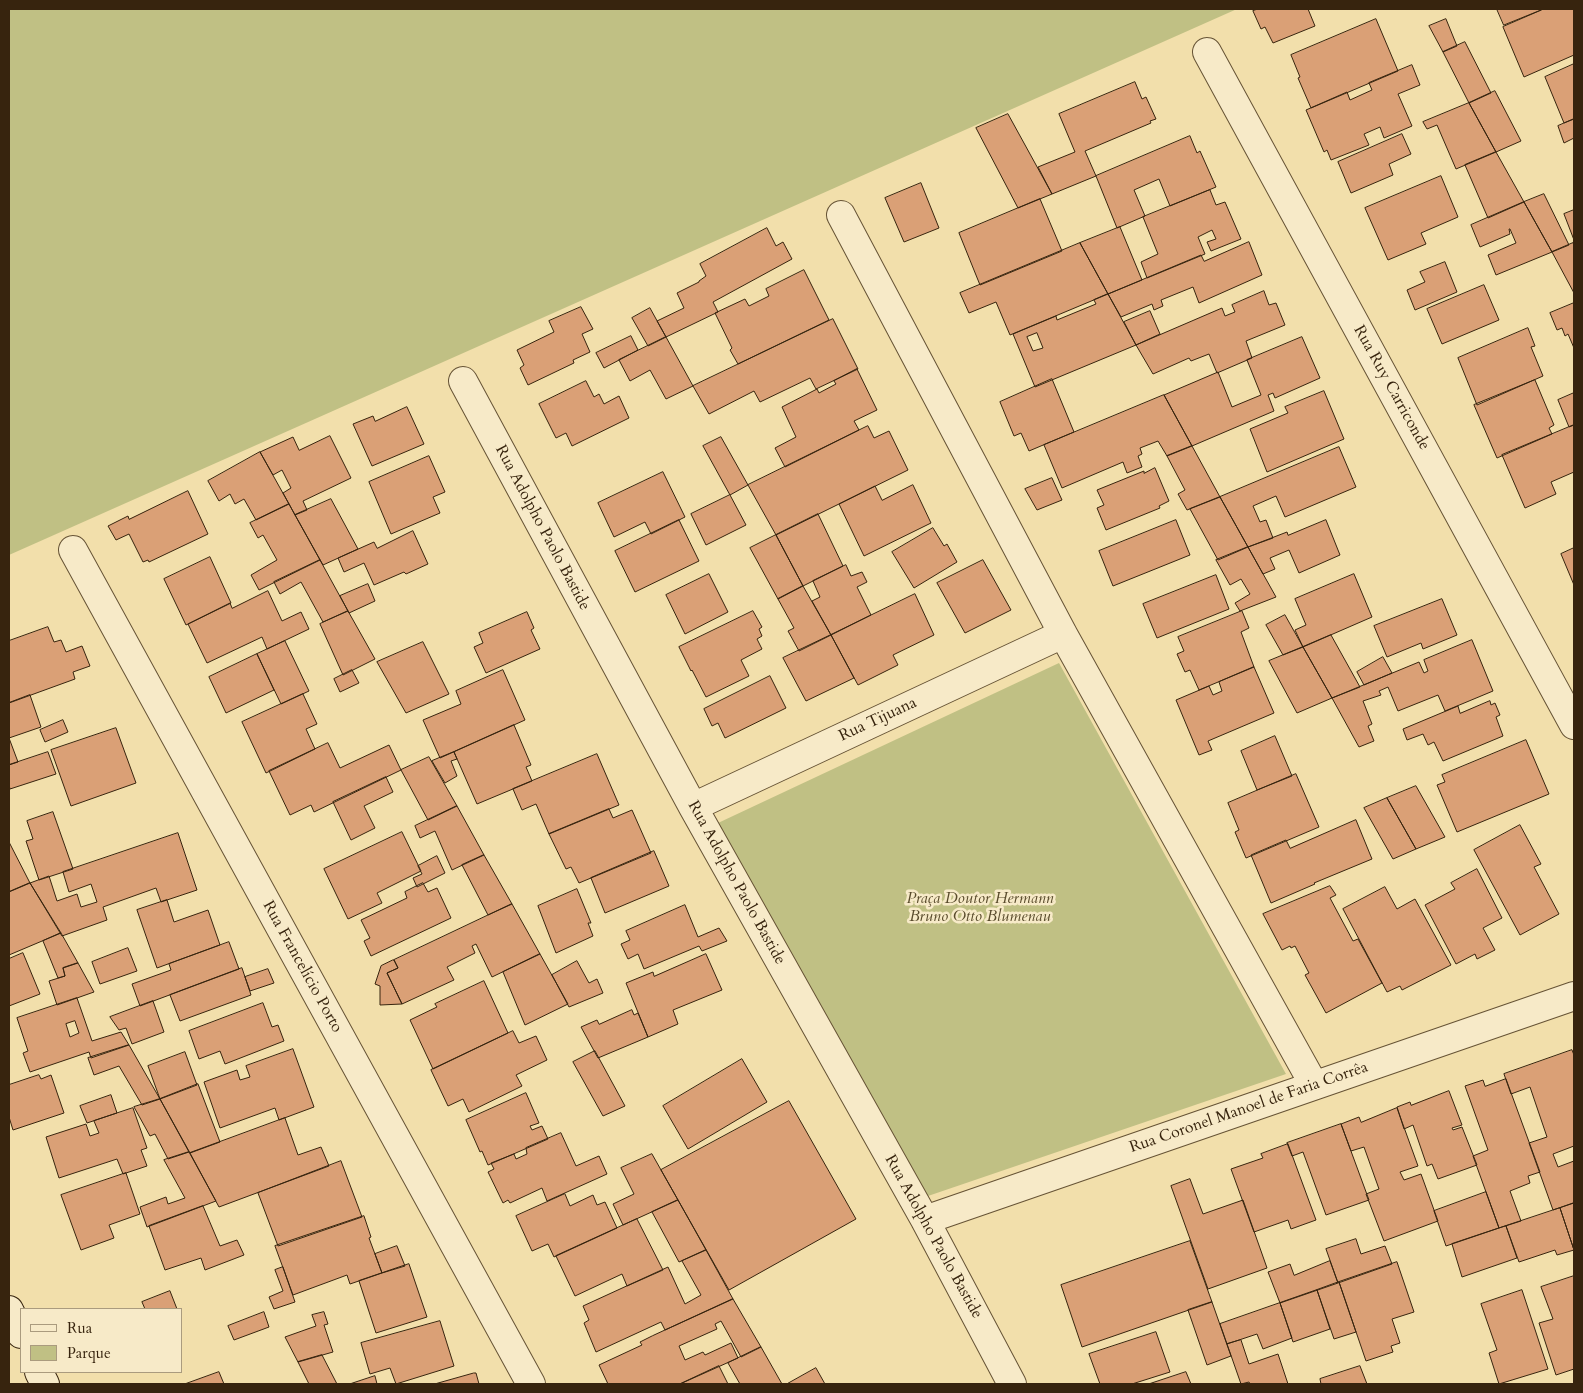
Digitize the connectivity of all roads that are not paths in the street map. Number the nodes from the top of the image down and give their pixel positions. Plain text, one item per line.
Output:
1 (1207, 52) dead end
2 (841, 215) dead end
3 (462, 381) dead end
4 (73, 550) dead end
5 (1063, 634) junction
6 (1574, 725) edge
7 (693, 807) junction
8 (1574, 996) edge
9 (1314, 1086) junction
10 (925, 1220) junction
11 (9, 1310) edge
12 (20, 1332) edge
13 (531, 1384) edge
14 (1012, 1384) edge

1 - 6 street, Rua Ruy Carriconde
2 - 5 street
3 - 7 street, Rua Adolpho Paolo Bastide
4 - 13 street, Rua Francelício Porto
5 - 7 street, Rua Tijuana
5 - 9 street
7 - 10 street, Rua Adolpho Paolo Bastide
8 - 9 street, Rua Coronel Manoel de Faria Corrêa
9 - 10 street, Rua Coronel Manoel de Faria Corrêa
10 - 14 street, Rua Adolpho Paolo Bastide
11 - 12 street

